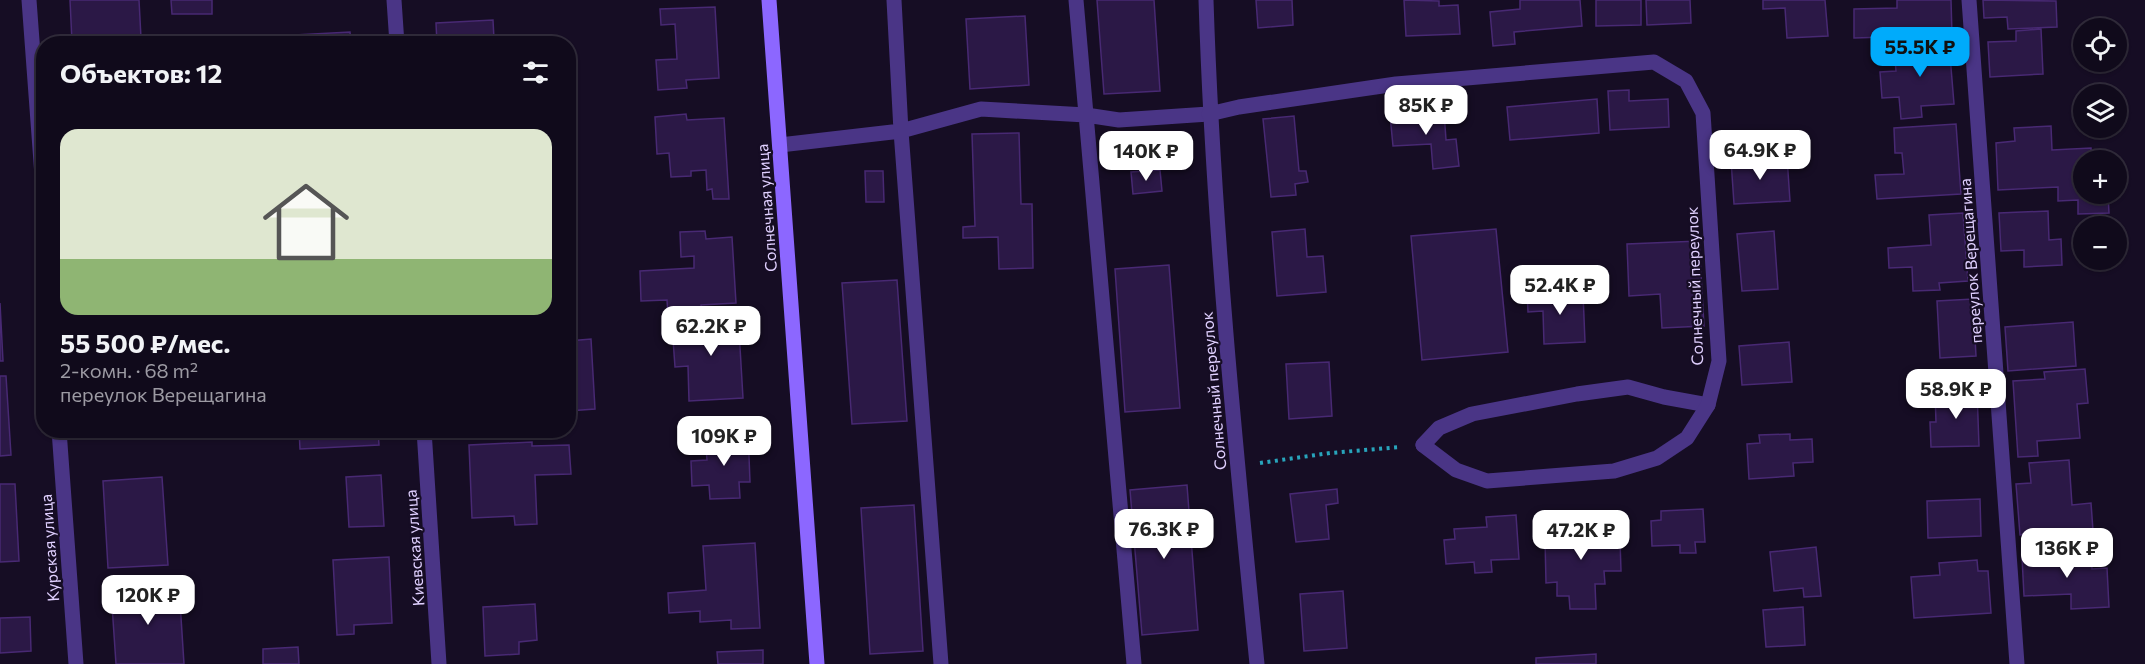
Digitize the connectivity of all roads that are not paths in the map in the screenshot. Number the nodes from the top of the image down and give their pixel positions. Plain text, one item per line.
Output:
1 (29, 0) edge
2 (394, 0) edge
3 (769, 0) edge
4 (894, 0) edge
5 (1077, 0) edge
6 (1206, 0) edge
7 (1969, 0) edge
8 (396, 36) edge
9 (36, 95) edge
10 (1209, 114) junction
11 (1086, 115) junction
12 (901, 131) junction
13 (780, 145) junction
14 (1708, 405) junction
15 (60, 438) edge
16 (424, 438) edge
17 (75, 664) edge
18 (440, 664) edge
19 (817, 664) edge
20 (941, 664) edge
21 (1134, 664) edge
22 (1257, 664) edge
23 (2017, 664) edge

1 - 9 street
2 - 8 street
3 - 13 main road, Солнечная улица
4 - 12 street
5 - 11 street
6 - 10 street, Солнечный переулок
7 - 23 street, переулок Верещагина
10 - 11 street
10 - 14 street, Солнечный переулок
10 - 22 street, Солнечный переулок
11 - 12 street
11 - 21 street
12 - 13 street
12 - 20 street
13 - 19 main road, Солнечная улица
14 - 14 street, Солнечный переулок
15 - 17 street, Курская улица
16 - 18 street, Киевская улица

